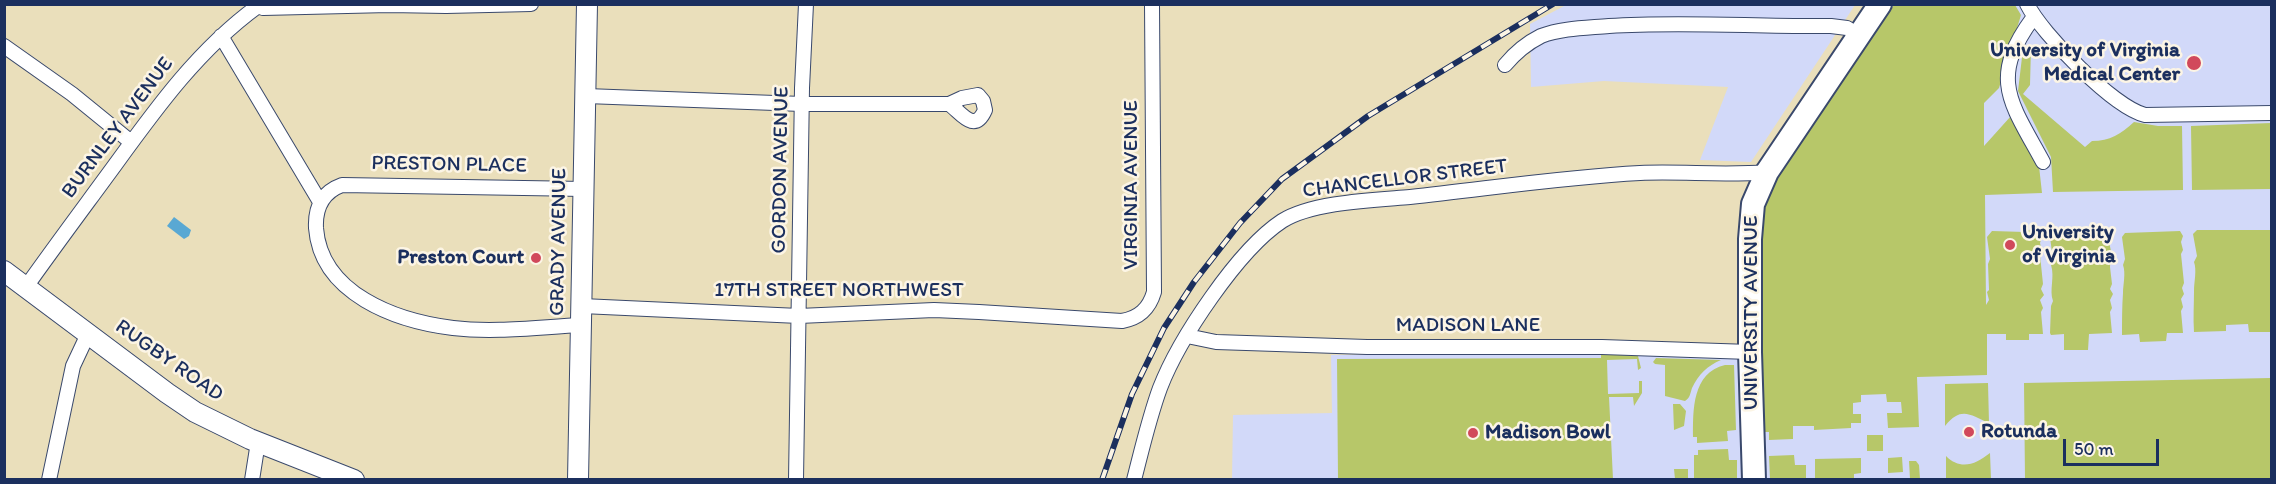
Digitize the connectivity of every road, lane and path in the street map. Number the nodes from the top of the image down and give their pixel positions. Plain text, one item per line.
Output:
1 (531, 4) edge
2 (587, 4) edge
3 (806, 4) edge
4 (1152, 4) edge
5 (1880, 4) edge
6 (2027, 4) edge
7 (256, 5) edge
8 (2034, 18) junction
9 (221, 36) junction
10 (1860, 36) junction
11 (4, 46) edge
12 (1506, 65) dead end
13 (586, 96) junction
14 (802, 104) junction
15 (949, 104) dead end
16 (2271, 113) edge
17 (131, 142) junction
18 (2043, 162) dead end
19 (1767, 172) junction
20 (584, 189) junction
21 (320, 202) junction
22 (4, 271) edge
23 (26, 287) junction
24 (582, 316) junction
25 (799, 316) junction
26 (1095, 320) joint
27 (88, 334) junction
28 (1187, 336) junction
29 (1750, 352) junction
30 (258, 442) junction
31 (49, 480) edge
32 (252, 480) edge
33 (354, 480) edge
34 (578, 480) edge
35 (796, 480) edge
36 (1134, 480) edge
37 (1754, 480) edge

1 - 7 street
2 - 13 main road, GRADY AVENUE
3 - 14 street, GORDON AVENUE
4 - 26 street, VIRGINIA AVENUE
5 - 10 main road, UNIVERSITY AVENUE
6 - 8 street
7 - 9 street, BURNLEY AVENUE
8 - 16 street
8 - 18 street
9 - 17 street, BURNLEY AVENUE
9 - 21 street
10 - 12 street
10 - 19 main road, UNIVERSITY AVENUE
11 - 17 street
13 - 14 street
13 - 20 main road, GRADY AVENUE
14 - 15 street
14 - 25 street, GORDON AVENUE
17 - 23 street, BURNLEY AVENUE
19 - 28 street, CHANCELLOR STREET
19 - 29 main road, UNIVERSITY AVENUE
20 - 21 street, PRESTON PLACE
20 - 24 main road, GRADY AVENUE
21 - 24 street
22 - 23 main road, RUGBY ROAD
23 - 27 main road, RUGBY ROAD
24 - 25 street, 17TH STREET NORTHWEST
24 - 34 main road, GRADY AVENUE
25 - 26 street, 17TH STREET NORTHWEST
25 - 35 street, GORDON AVENUE
27 - 30 main road, RUGBY ROAD
27 - 31 street
28 - 29 street, MADISON LANE
28 - 36 street, CHANCELLOR STREET
29 - 37 main road, UNIVERSITY AVENUE
30 - 32 street
30 - 33 main road, RUGBY ROAD

